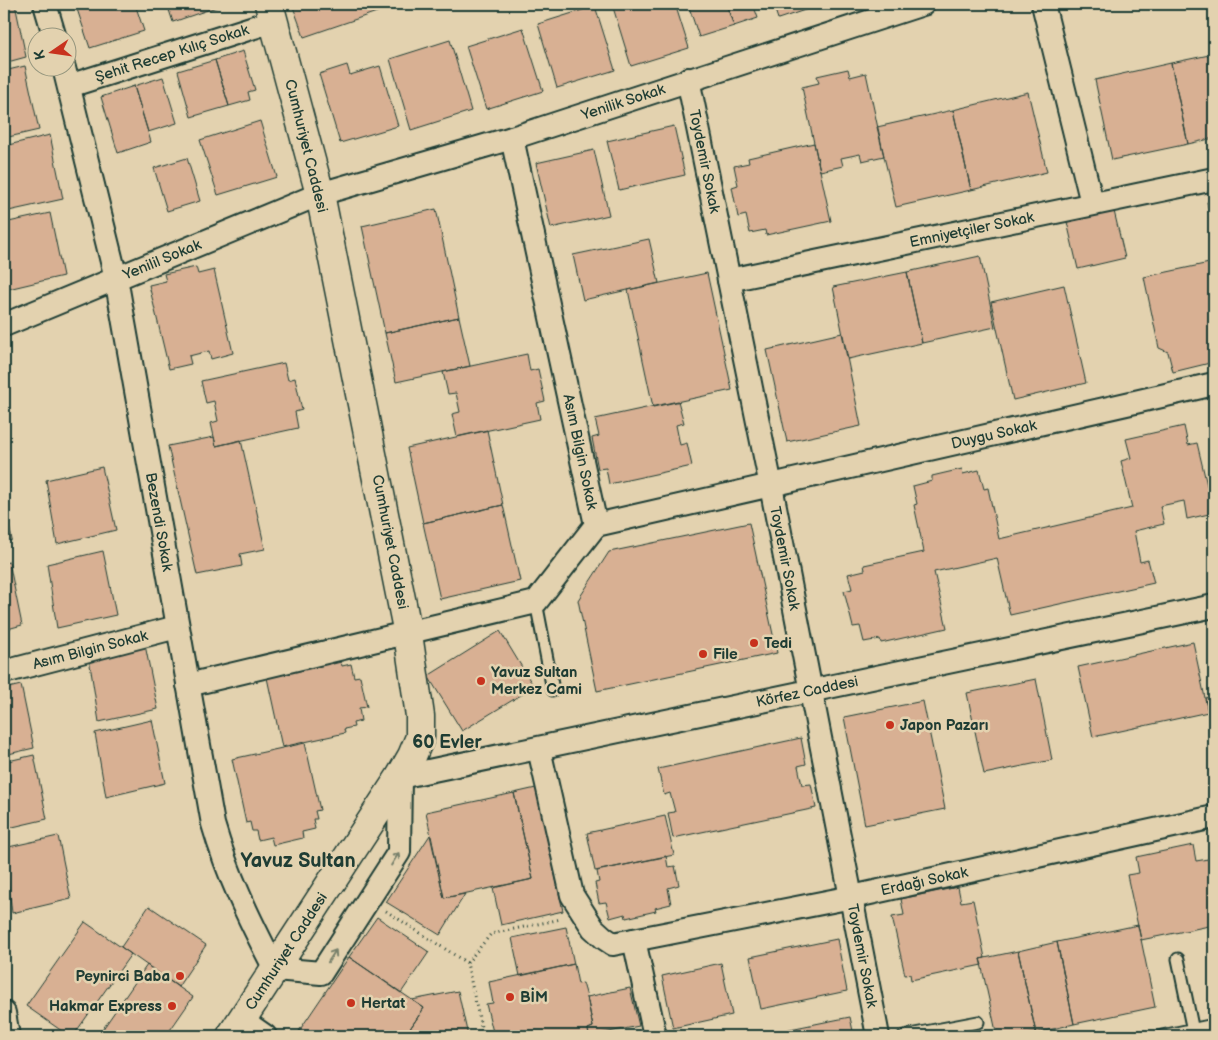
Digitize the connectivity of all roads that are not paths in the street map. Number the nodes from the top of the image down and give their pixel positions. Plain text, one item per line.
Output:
1 (45, 4) edge
2 (923, 4) edge
3 (1042, 4) edge
4 (900, 7) edge
5 (271, 12) edge
6 (52, 28) edge
7 (78, 73) edge
8 (66, 78) edge
9 (688, 79) junction
10 (512, 138) junction
11 (1214, 179) edge
12 (320, 194) junction
13 (1092, 203) junction
14 (116, 278) junction
15 (729, 280) junction
16 (4, 325) edge
17 (1214, 384) edge
18 (771, 486) junction
19 (596, 525) junction
20 (536, 602) junction
21 (1214, 606) edge
22 (176, 627) junction
23 (408, 634) junction
24 (4, 672) edge
25 (188, 685) junction
26 (553, 690) dead end
27 (812, 691) junction
28 (539, 749) junction
29 (400, 777) junction
30 (1214, 817) edge
31 (852, 897) junction
32 (634, 940) junction
33 (1178, 959) dead end
34 (275, 969) junction
35 (4, 1012) edge
36 (978, 1022) dead end
37 (1214, 1025) edge
38 (236, 1028) edge
39 (1194, 1033) edge
40 (8, 1036) edge
41 (265, 1036) edge
42 (655, 1036) edge
43 (878, 1036) edge
44 (904, 1036) edge
45 (1162, 1036) edge

1 - 6 street
2 - 4 street, Yenilik Sokak
3 - 13 street
4 - 9 street, Yenilik Sokak
5 - 7 street, Şehit Recep Kılıç Sokak
5 - 12 street, Cumhuriyet Caddesi
8 - 14 street, Bezendi Sokak
9 - 10 street, Yenilik Sokak
9 - 15 street, Toydemir Sokak
10 - 12 street, Yenilik Sokak
10 - 19 street, Asım Bilgin Sokak
11 - 13 street, Emniyetçiler Sokak
12 - 14 street, Yenilil Sokak
12 - 23 street, Cumhuriyet Caddesi
13 - 15 street, Emniyetçiler Sokak
14 - 16 street, Yenilil Sokak
14 - 22 street, Bezendi Sokak
15 - 18 street, Toydemir Sokak
17 - 18 street, Duygu Sokak
18 - 19 street, Duygu Sokak
18 - 27 street, Toydemir Sokak
19 - 20 street, Asım Bilgin Sokak
20 - 23 street
20 - 26 lane
21 - 27 street, Körfez Caddesi
22 - 24 street, Asım Bilgin Sokak
22 - 25 street, Bezendi Sokak
23 - 25 street
23 - 29 street, Cumhuriyet Caddesi
25 - 34 street, Bezendi Sokak
27 - 28 street, Körfez Caddesi
27 - 31 street, Toydemir Sokak
28 - 29 street, Körfez Caddesi
28 - 32 street, Erdağı Sokak
29 - 34 street, Cumhuriyet Caddesi
34 -> 29 street
30 - 31 street, Erdağı Sokak
31 - 32 street, Erdağı Sokak
31 - 43 street, Toydemir Sokak
32 - 42 street
33 - 39 lane
34 - 38 street, Cumhuriyet Caddesi
35 - 40 street
36 - 44 lane
37 - 39 lane
38 - 41 street
39 - 45 lane

